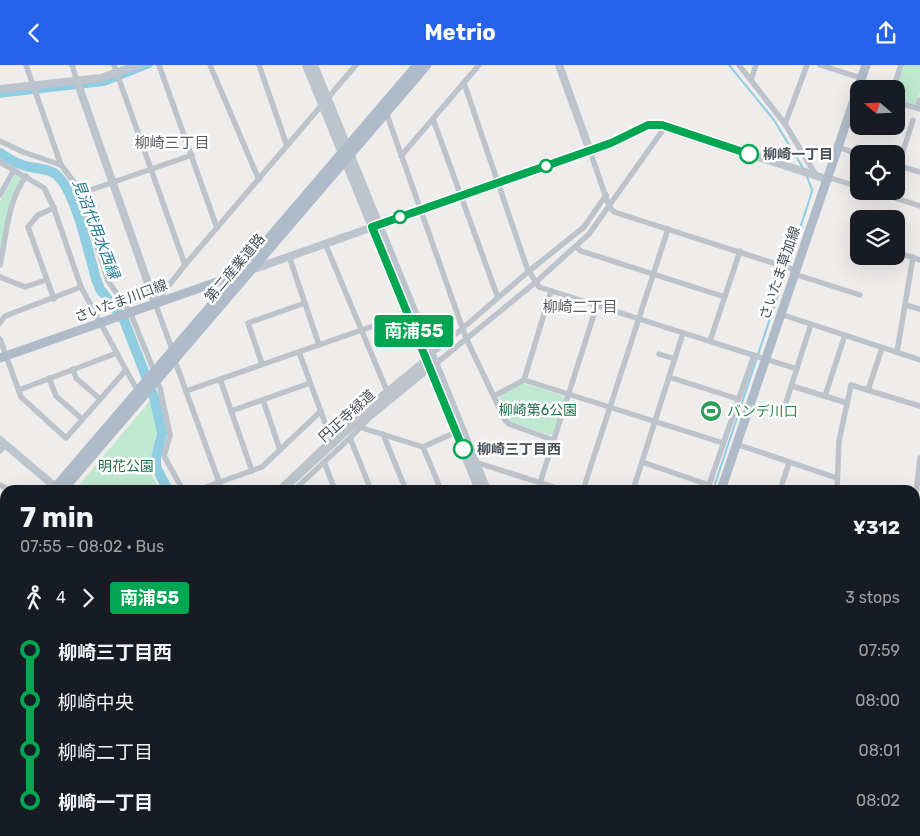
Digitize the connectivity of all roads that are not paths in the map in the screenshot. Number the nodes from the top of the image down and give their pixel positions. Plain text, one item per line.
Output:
1 (26, 65) edge
2 (72, 65) edge
3 (114, 65) edge
4 (138, 65) edge
5 (159, 65) edge
6 (210, 65) edge
7 (259, 65) edge
8 (306, 65) edge
9 (314, 65) edge
10 (356, 65) edge
11 (417, 65) edge
12 (427, 65) edge
13 (479, 65) edge
14 (560, 65) edge
15 (740, 65) edge
16 (756, 65) edge
17 (807, 65) edge
18 (820, 65) edge
19 (866, 65) edge
20 (901, 65) edge
21 (117, 74) junction
22 (861, 78) joint
23 (896, 80) edge
24 (77, 81) junction
25 (751, 81) junction
26 (464, 83) junction
27 (33, 85) junction
28 (0, 89) edge
29 (920, 100) edge
30 (325, 101) junction
31 (905, 104) edge
32 (919, 108) edge
33 (386, 112) junction
34 (850, 112) edge
35 (433, 119) junction
36 (913, 120) dead end
37 (785, 123) junction
38 (665, 127) junction
39 (0, 141) edge
40 (904, 145) edge
41 (287, 146) junction
42 (837, 147) junction
43 (590, 151) junction
44 (850, 151) edge
45 (346, 154) junction
46 (192, 155) junction
47 (401, 156) junction
48 (0, 161) edge
49 (61, 165) junction
50 (905, 167) edge
51 (151, 169) junction
52 (14, 170) junction
53 (920, 172) edge
54 (812, 174) junction
55 (26, 176) junction
56 (826, 179) junction
57 (258, 181) junction
58 (113, 182) junction
59 (499, 183) junction
60 (850, 184) edge
61 (1, 191) edge
62 (79, 193) junction
63 (606, 195) junction
64 (462, 196) junction
65 (905, 200) edge
66 (920, 206) edge
67 (609, 207) junction
68 (54, 208) junction
69 (420, 210) junction
70 (375, 225) junction
71 (217, 228) junction
72 (668, 229) junction
73 (325, 243) junction
74 (576, 247) junction
75 (740, 251) junction
76 (905, 255) edge
77 (289, 256) junction
78 (912, 257) junction
79 (920, 259) edge
80 (0, 265) edge
81 (185, 265) junction
82 (791, 269) junction
83 (251, 270) junction
84 (529, 271) junction
85 (235, 275) junction
86 (652, 275) junction
87 (0, 277) edge
88 (46, 280) junction
89 (536, 282) junction
90 (81, 287) junction
91 (551, 291) junction
92 (860, 295) dead end
93 (725, 297) junction
94 (498, 298) junction
95 (54, 299) junction
96 (154, 303) junction
97 (305, 303) junction
98 (597, 305) junction
99 (905, 305) junction
100 (920, 309) edge
101 (128, 313) junction
102 (408, 314) junction
103 (780, 314) junction
104 (638, 318) junction
105 (0, 322) edge
106 (101, 322) junction
107 (811, 325) junction
108 (463, 329) junction
109 (361, 330) junction
110 (683, 333) junction
111 (844, 335) junction
112 (466, 338) junction
113 (0, 339) edge
114 (710, 341) junction
115 (319, 345) junction
116 (882, 347) junction
117 (172, 349) junction
118 (299, 351) junction
119 (897, 352) junction
120 (117, 353) junction
121 (659, 354) dead end
122 (754, 355) junction
123 (3, 357) edge
124 (675, 359) junction
125 (765, 359) junction
126 (920, 360) edge
127 (175, 361) junction
128 (430, 363) junction
129 (262, 364) junction
130 (73, 369) junction
131 (797, 369) junction
132 (126, 370) junction
133 (669, 377) junction
134 (49, 378) junction
135 (220, 379) junction
136 (524, 379) junction
137 (150, 383) junction
138 (310, 383) junction
139 (792, 386) junction
140 (18, 390) junction
141 (868, 390) junction
142 (186, 391) junction
143 (386, 391) junction
144 (568, 393) junction
145 (494, 396) junction
146 (826, 396) junction
147 (100, 399) junction
148 (263, 399) junction
149 (738, 399) junction
150 (847, 403) junction
151 (920, 406) edge
152 (610, 407) junction
153 (231, 411) junction
154 (321, 411) junction
155 (783, 412) dead end
156 (82, 419) junction
157 (655, 421) junction
158 (359, 427) junction
159 (456, 432) junction
160 (383, 434) junction
161 (350, 438) junction
162 (332, 439) junction
163 (553, 441) junction
164 (723, 443) junction
165 (2, 445) edge
166 (736, 445) junction
167 (423, 447) junction
168 (280, 450) junction
169 (920, 458) edge
170 (324, 462) junction
171 (475, 462) junction
172 (642, 463) junction
173 (789, 463) junction
174 (306, 470) junction
175 (252, 471) junction
176 (837, 478) junction
177 (219, 482) junction
178 (540, 483) junction
179 (53, 485) edge
180 (61, 485) edge
181 (180, 485) edge
182 (211, 485) edge
183 (220, 485) edge
184 (285, 485) edge
185 (290, 485) edge
186 (300, 485) edge
187 (333, 485) edge
188 (369, 485) edge
189 (404, 485) edge
190 (439, 485) edge
191 (477, 485) edge
192 (484, 485) edge
193 (544, 485) edge
194 (585, 485) edge
195 (635, 485) edge
196 (722, 485) edge
197 (782, 485) edge
198 (837, 485) edge
199 (917, 485) edge

1 - 27 street
2 - 24 street
3 - 21 street
4 - 21 street
5 - 46 street
6 - 57 street
7 - 41 street
8 - 30 street
9 - 30 street
10 - 30 street
11 - 45 main road, 第二産業道路
12 - 33 main road, 第二産業道路
13 - 26 street
14 - 43 street
15 - 25 street
16 - 25 street
17 - 37 street
18 - 22 street
19 - 22 main road, さいたま草加線
20 - 23 street
21 - 24 street
21 - 51 street
24 - 27 street
24 - 58 street
25 - 37 street
26 - 35 street
26 - 59 street
27 - 28 street
27 - 49 street
29 - 32 street
30 - 41 street
30 - 45 street
31 - 32 street
33 - 45 main road, 第二産業道路
33 - 47 street
34 - 42 main road, さいたま草加線
35 - 47 street
35 - 64 street
36 - 40 street
37 - 54 street
38 - 43 street
38 - 54 street
38 - 67 street
39 - 49 street
41 - 57 street
42 - 44 street
42 - 56 main road, さいたま草加線
43 - 59 street
43 - 63 street
45 - 70 street
45 - 83 main road, 第二産業道路
45 - 85 main road, 第二産業道路
46 - 51 street
46 - 71 street
47 - 69 street
48 - 52 street
49 - 62 street
50 - 53 street
51 - 58 street
51 - 81 street
52 - 55 street
52 - 61 street
54 - 56 street
55 - 68 street
55 - 80 street
56 - 60 street
56 - 82 main road, さいたま草加線
57 - 71 street
58 - 62 street
58 - 96 street
59 - 64 street
59 - 84 street
62 - 101 street
63 - 67 street
63 - 84 street
64 - 69 street
64 - 94 street
65 - 66 street
67 - 72 street
67 - 74 street
68 - 88 street
68 - 90 street
69 - 70 street
69 - 108 street
70 - 73 street
70 - 102 street
70 - 128 street
71 - 81 street
72 - 75 street
72 - 86 street
73 - 77 street
73 - 109 street
74 - 86 street
74 - 89 street
75 - 82 street
75 - 93 street
76 - 78 street
77 - 83 street
77 - 97 street
78 - 79 street
78 - 99 street
81 - 96 street
82 - 92 street
82 - 103 main road, さいたま草加線
83 - 85 main road, さいたま川口線
83 - 127 main road, 第二産業道路
84 - 89 street
84 - 94 street
85 - 96 main road, さいたま川口線
85 - 117 main road, 第二産業道路
86 - 93 street
86 - 104 street
87 - 88 street
88 - 95 street
89 - 91 street
89 - 112 street
90 - 95 street
90 - 106 street
91 - 98 street
91 - 136 street
93 - 114 street
94 - 108 street
95 - 105 street
96 - 101 main road, さいたま川口線
96 - 117 street
97 - 115 street
97 - 129 street
98 - 104 street
98 - 144 street
99 - 100 street
99 - 119 street
101 - 106 main road, さいたま川口線
101 - 137 street
102 - 109 street
102 - 128 street
103 - 107 street
103 - 125 main road, さいたま草加線
104 - 110 street
104 - 152 street
106 - 120 street
106 - 123 main road, さいたま川口線
107 - 111 street
107 - 131 street
108 - 112 street
108 - 128 street
109 - 115 street
109 - 143 street
110 - 114 street
110 - 124 street
111 - 116 street
111 - 146 street
112 - 128 street
112 - 145 street
113 - 123 street
114 - 122 street
115 - 118 street
116 - 119 street
116 - 141 street
117 - 137 main road, 第二産業道路
118 - 129 street
118 - 138 street
119 - 126 street
120 - 130 street
120 - 132 street
121 - 124 street
122 - 125 street
122 - 149 street
123 - 140 street
124 - 133 street
125 - 131 street
125 - 166 main road, さいたま草加線
127 - 137 main road, 第二産業道路
127 - 142 street
128 - 143 street
128 - 158 street
128 - 159 street
128 - 171 street
128 - 174 street, 円正寺緑道
129 - 135 street
130 - 134 street
130 - 147 street
131 - 139 street
132 - 137 street
132 - 147 street
133 - 149 street
133 - 157 street
134 - 140 street
134 - 156 street
135 - 142 street
135 - 153 street
136 - 144 street
136 - 145 street
137 - 180 main road, 第二産業道路
137 - 181 street
138 - 148 street
138 - 154 street
139 - 146 street
139 - 155 street
140 - 156 street
141 - 150 street
141 - 151 street
142 - 177 street
143 - 162 street
144 - 152 street
144 - 163 street
145 - 163 street
146 - 150 street
147 - 156 street
148 - 153 street
148 - 168 street
149 - 164 street
150 - 176 street
152 - 157 street
152 - 194 street
153 - 175 street
154 - 162 street
154 - 168 street
157 - 164 street
157 - 172 street
158 - 160 street
158 - 161 street
159 - 167 street
159 - 191 street
160 - 167 street
160 - 189 street
161 - 170 street
161 - 188 street
162 - 174 street
163 - 178 street
164 - 172 street
165 - 179 street
166 - 173 street
166 - 196 main road, さいたま草加線
167 - 190 street
168 - 175 street
169 - 199 street
170 - 174 street
170 - 187 street
171 - 178 street
171 - 192 street
172 - 195 street
173 - 176 street
173 - 197 street
174 - 184 street
174 - 185 street, 円正寺緑道
174 - 186 street
175 - 177 street
176 - 198 street
177 - 182 street
177 - 183 street
178 - 193 street

